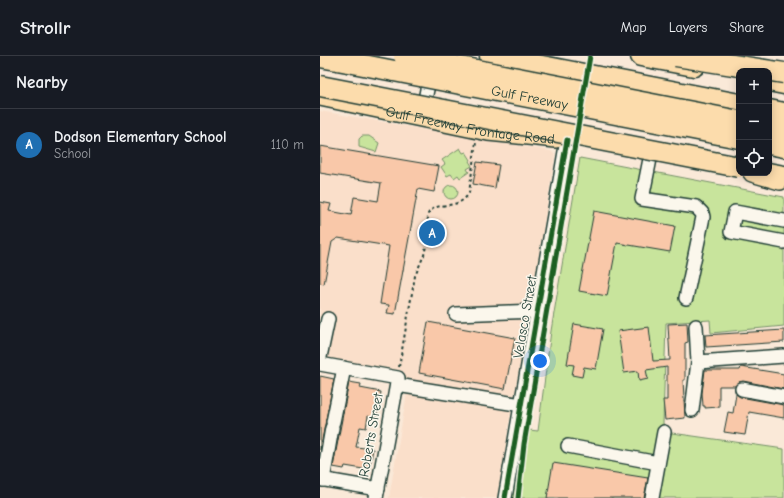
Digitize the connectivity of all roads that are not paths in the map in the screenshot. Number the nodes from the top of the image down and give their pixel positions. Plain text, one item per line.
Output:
1 (404, 56) edge
2 (434, 56) edge
3 (490, 56) edge
4 (641, 56) edge
5 (676, 56) edge
6 (743, 56) edge
7 (320, 57) edge
8 (745, 68) edge
9 (784, 73) edge
10 (736, 74) edge
11 (772, 82) edge
12 (784, 84) edge
13 (320, 86) edge
14 (320, 97) edge
15 (736, 103) edge
16 (772, 111) edge
17 (784, 113) edge
18 (422, 117) junction
19 (736, 120) edge
20 (772, 128) edge
21 (784, 130) edge
22 (736, 137) edge
23 (567, 140) junction
24 (772, 145) edge
25 (784, 147) edge
26 (650, 154) junction
27 (736, 166) edge
28 (736, 170) edge
29 (772, 175) edge
30 (767, 176) edge
31 (784, 176) edge
32 (784, 182) edge
33 (784, 221) edge
34 (784, 242) edge
35 (686, 298) dead end
36 (538, 311) junction
37 (456, 314) dead end
38 (328, 319) dead end
39 (696, 326) dead end
40 (784, 356) edge
41 (320, 357) edge
42 (698, 362) junction
43 (320, 364) edge
44 (344, 368) junction
45 (397, 382) junction
46 (742, 389) dead end
47 (784, 397) edge
48 (522, 405) junction
49 (692, 410) dead end
50 (664, 432) dead end
51 (568, 446) dead end
52 (658, 463) junction
53 (321, 479) edge
54 (377, 494) edge
55 (505, 498) edge
56 (652, 498) edge

1 - 19 highway, Gulf Freeway, bridge
2 - 18 street
3 - 15 highway
4 - 10 highway
5 - 9 highway, bridge
6 - 8 street
7 - 22 highway, Gulf Freeway, bridge
11 - 12 highway
13 - 27 highway, bridge
14 - 18 main road, Gulf Freeway Frontage Road
16 - 17 highway
18 - 23 main road, Gulf Freeway Frontage Road
20 - 21 highway
23 - 26 main road, Gulf Freeway Frontage Road
23 - 36 street, Velasco Street
24 - 25 highway
26 - 28 main road, Gulf Freeway Frontage Road
26 - 35 street
29 - 31 highway
30 - 32 main road
33 - 34 street
36 - 37 street
36 - 48 street, Velasco Street
38 - 41 street
39 - 42 street
40 - 42 street
42 - 49 street
43 - 44 street
44 - 45 street
44 - 53 street
45 - 48 street
45 - 54 street, Roberts Street
46 - 47 street
48 - 55 street, Velasco Street
50 - 52 street
51 - 52 street
52 - 56 street
53 - 54 street

